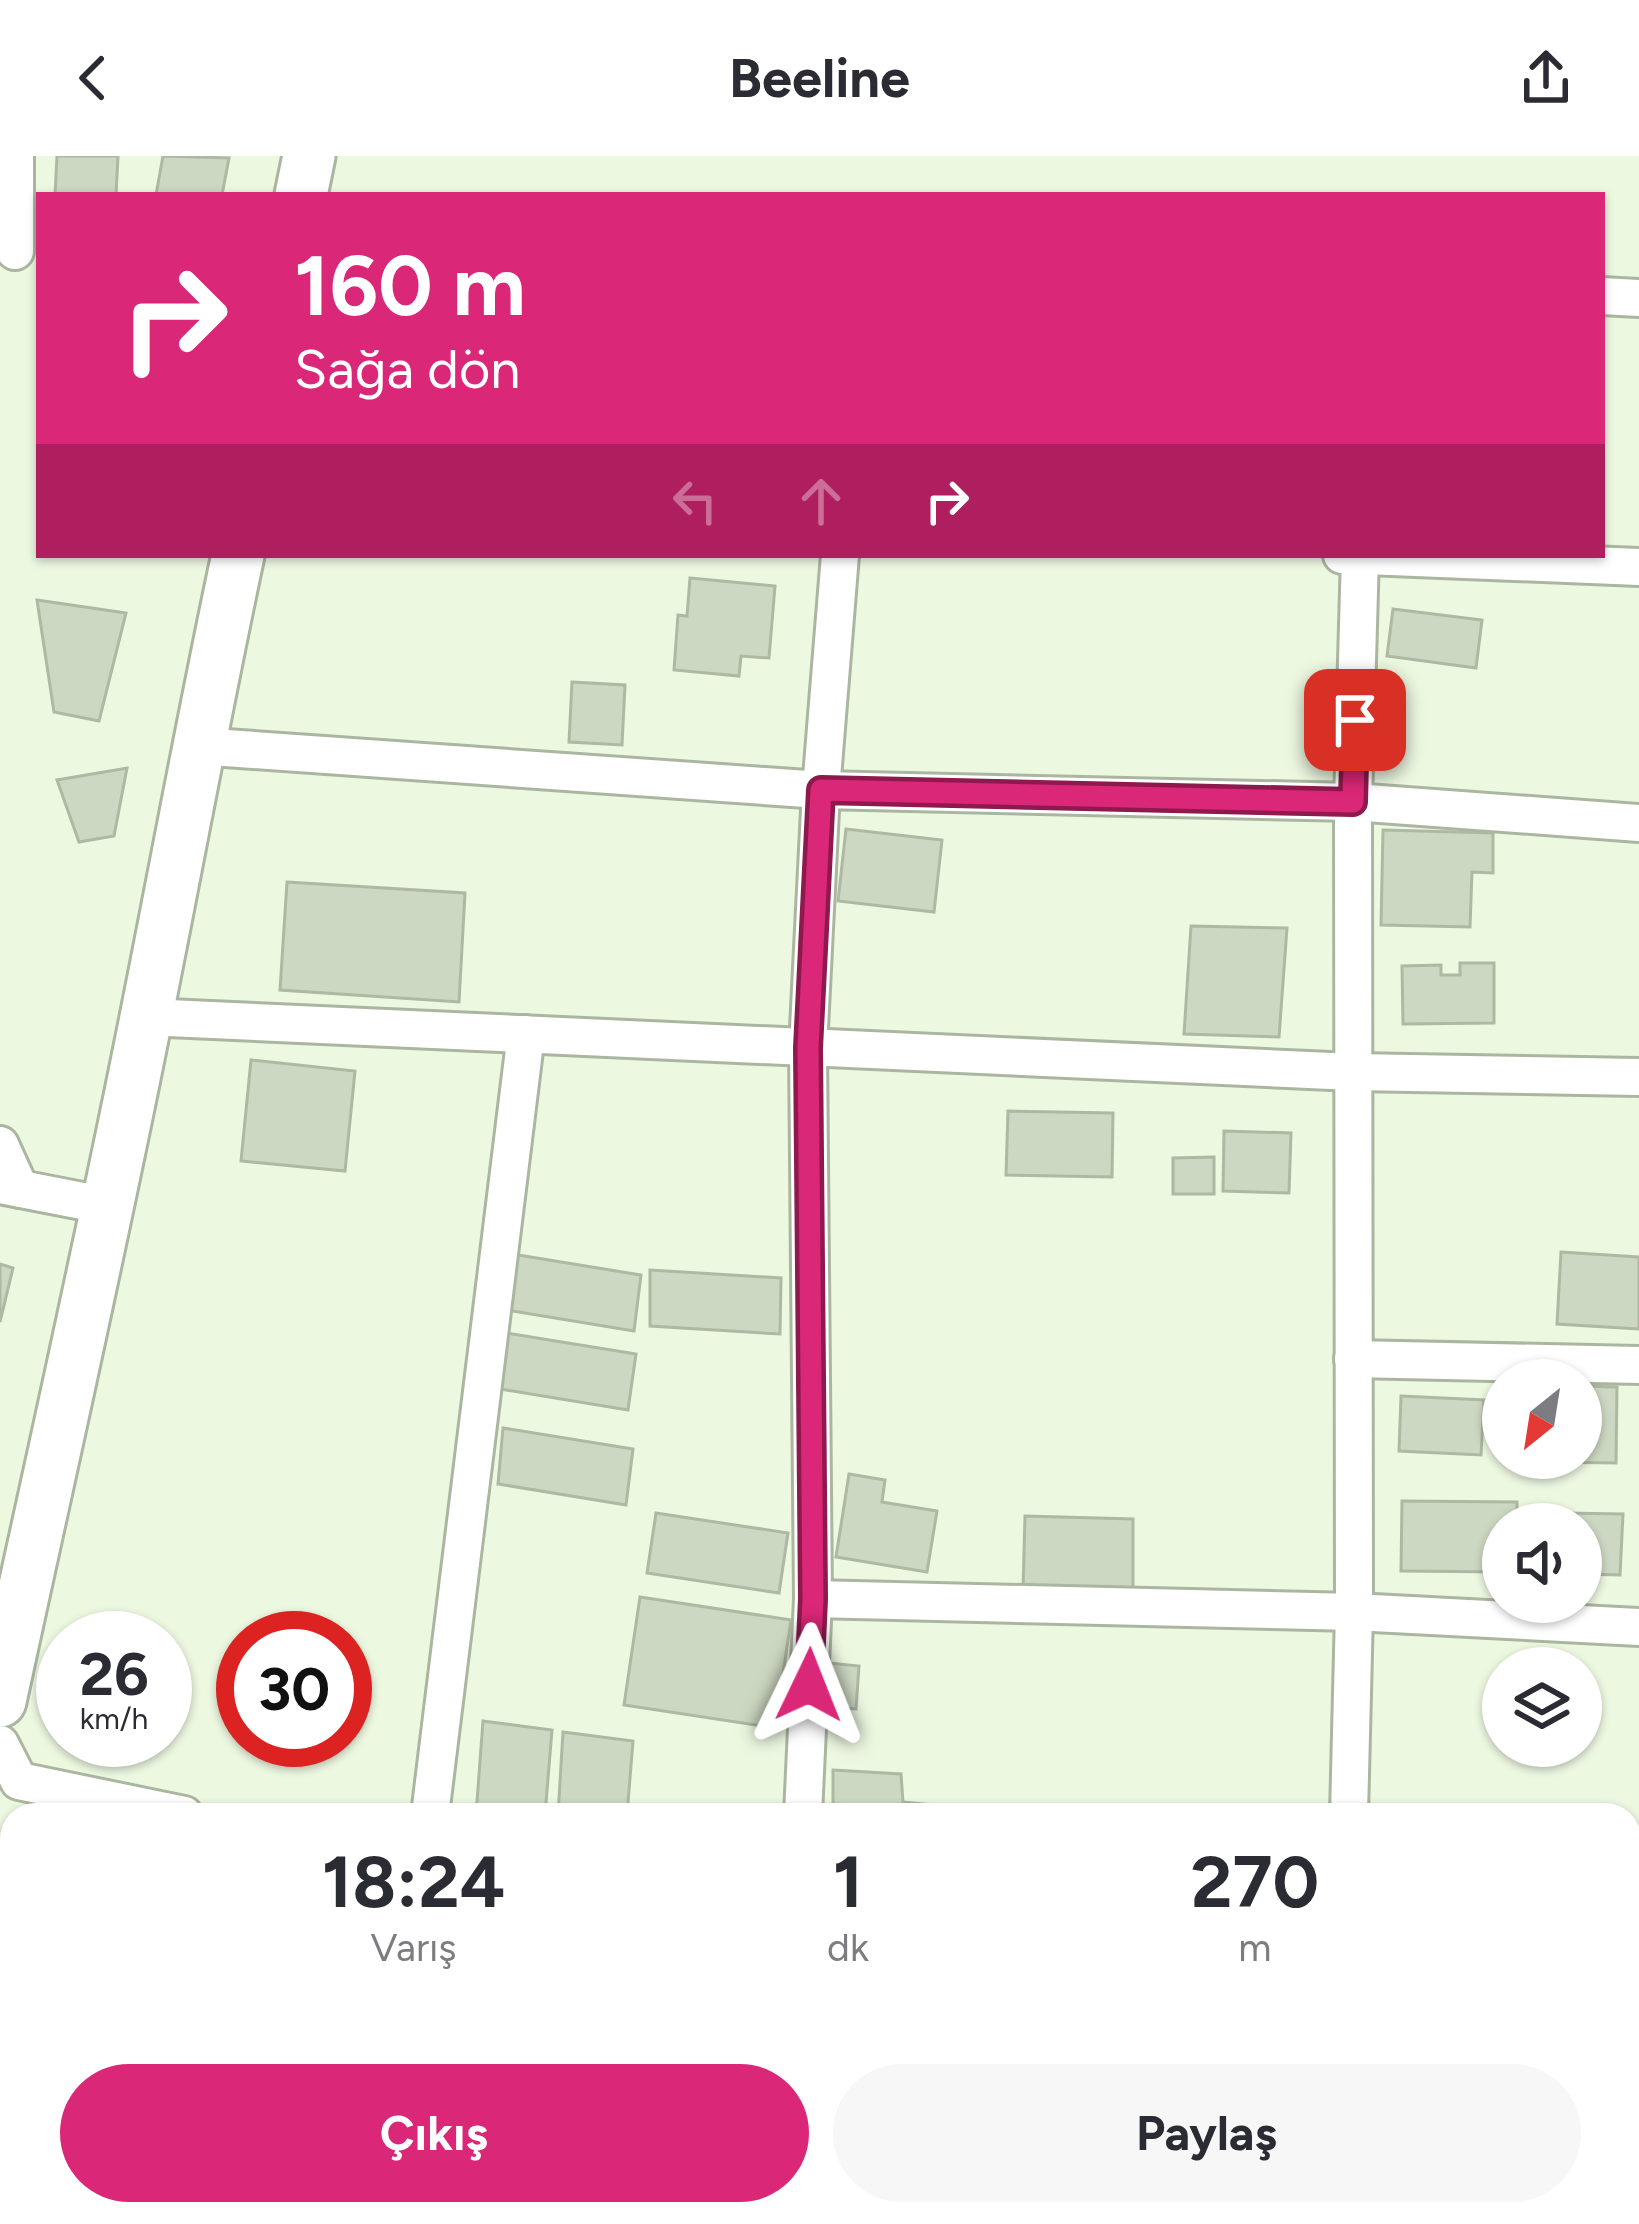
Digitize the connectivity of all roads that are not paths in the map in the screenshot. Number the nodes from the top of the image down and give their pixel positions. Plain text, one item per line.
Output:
1 (15, 156) edge
2 (309, 156) edge
3 (302, 192) edge
4 (18, 254) edge
5 (1605, 296) edge
6 (1639, 298) edge
7 (237, 558) edge
8 (840, 558) edge
9 (1360, 558) edge
10 (1411, 558) edge
11 (1639, 567) edge
12 (197, 746) junction
13 (821, 790) junction
14 (1353, 802) junction
15 (1639, 823) edge
16 (146, 1017) junction
17 (526, 1034) junction
18 (808, 1048) junction
19 (1353, 1072) junction
20 (1639, 1077) edge
21 (0, 1145) edge
22 (10, 1187) edge
23 (107, 1206) junction
24 (1353, 1359) junction
25 (1639, 1365) edge
26 (813, 1599) junction
27 (1354, 1612) junction
28 (1639, 1628) edge
29 (0, 1701) edge
30 (0, 1744) edge
31 (126, 1803) edge
32 (431, 1803) edge
33 (804, 1803) edge
34 (1349, 1803) edge

1 - 4 street
2 - 3 street
5 - 6 street
7 - 12 street
8 - 13 street
9 - 14 street
10 - 11 street
12 - 13 street
12 - 16 street
13 - 14 street
13 - 18 street
14 - 15 street
14 - 19 street
16 - 17 street
16 - 23 street
17 - 18 street
17 - 32 street
18 - 19 street
18 - 26 street
19 - 20 street
19 - 24 street
21 - 22 street
22 - 23 street
23 - 29 street
24 - 25 street
24 - 27 street
26 - 27 street
26 - 33 street
27 - 28 street
27 - 34 street
30 - 31 street

